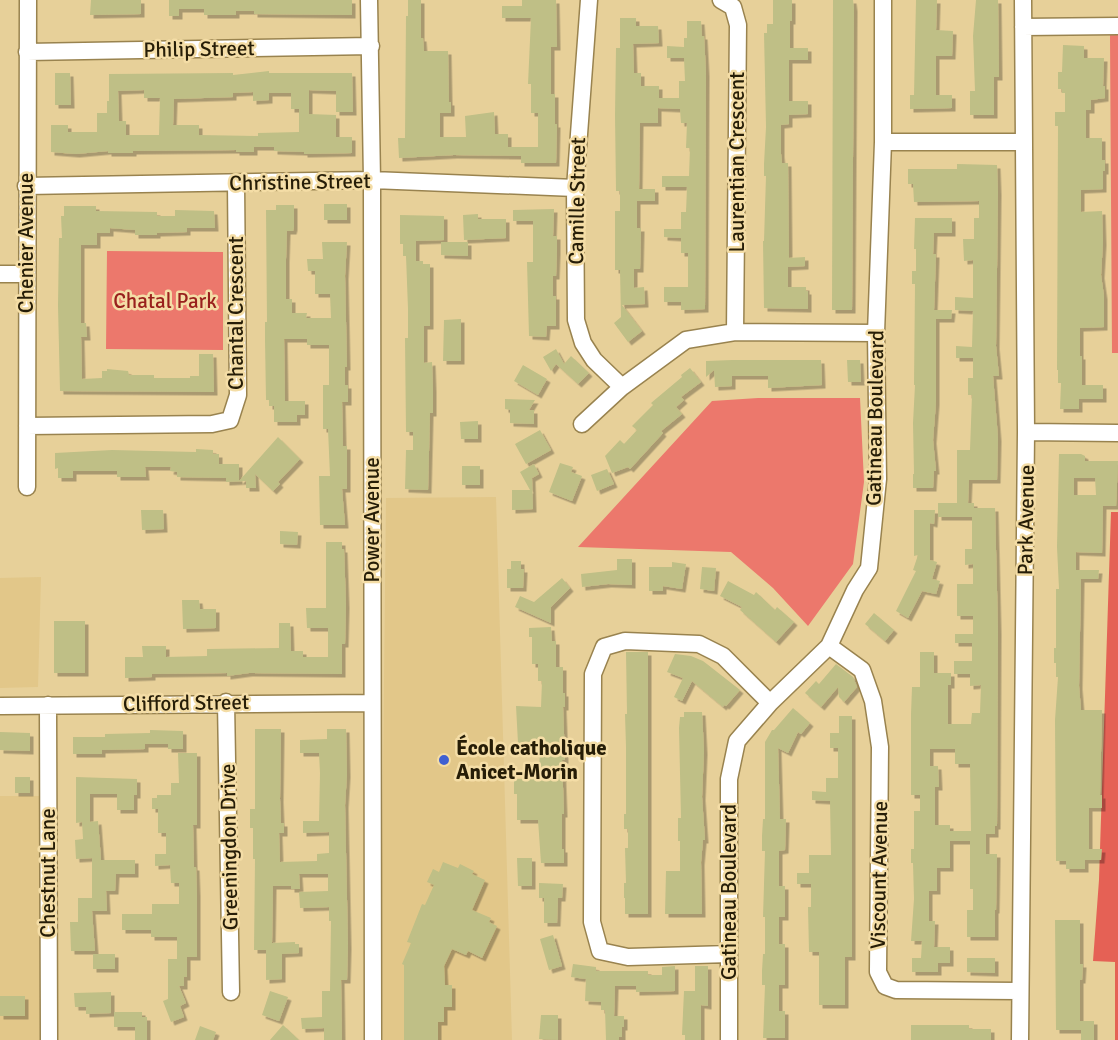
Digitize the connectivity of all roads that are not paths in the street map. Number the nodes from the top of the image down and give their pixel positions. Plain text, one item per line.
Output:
1 (28, 0) edge
2 (369, 0) edge
3 (589, 0) edge
4 (721, 0) edge
5 (883, 0) edge
6 (1023, 0) edge
7 (1118, 26) edge
8 (1023, 27) junction
9 (371, 46) junction
10 (27, 52) junction
11 (883, 142) junction
12 (1023, 142) junction
13 (372, 180) junction
14 (236, 183) junction
15 (26, 186) junction
16 (574, 188) junction
17 (0, 274) edge
18 (26, 274) junction
19 (735, 332) junction
20 (876, 333) junction
21 (622, 387) junction
22 (582, 424) dead end
23 (27, 426) junction
24 (1026, 432) junction
25 (1118, 433) edge
26 (27, 487) dead end
27 (829, 646) junction
28 (226, 702) junction
29 (372, 703) junction
30 (770, 703) junction
31 (48, 705) junction
32 (0, 706) edge
33 (729, 954) junction
34 (231, 992) dead end
35 (1020, 992) junction
36 (49, 1040) edge
37 (373, 1040) edge
38 (729, 1040) edge
39 (1020, 1040) edge

1 - 10 street, Chenier Avenue
2 - 9 street, Power Avenue
3 - 16 street, Camille Street
4 - 19 street, Laurentian Crescent
5 - 11 street, Gatineau Boulevard
6 - 8 street, Park Avenue
7 - 8 street
8 - 12 street, Park Avenue
9 - 10 street, Philip Street
9 - 13 street, Power Avenue
10 - 15 street, Chenier Avenue
11 - 12 street
11 - 20 street, Gatineau Boulevard
12 - 24 street, Park Avenue
13 - 14 street, Christine Street
13 - 16 street, Christine Street
13 - 29 street, Power Avenue
14 - 15 street, Christine Street
14 - 23 street, Chantal Crescent
15 - 18 street, Chenier Avenue
16 - 21 street, Camille Street
17 - 18 street
18 - 23 street, Chenier Avenue
19 - 20 street
19 - 21 street
20 - 27 street, Gatineau Boulevard
21 - 22 street
23 - 26 street, Chenier Avenue
24 - 25 street
24 - 35 street, Park Avenue
27 - 30 street, Gatineau Boulevard
27 - 35 street, Viscount Avenue
28 - 29 street, Clifford Street
28 - 31 street, Clifford Street
28 - 34 street, Greeningdon Drive
29 - 37 street, Power Avenue
30 - 33 street, Gatineau Boulevard
30 - 33 street
31 - 32 street, Clifford Street
31 - 36 street, Chestnut Lane
33 - 38 street, Gatineau Boulevard
35 - 39 street, Park Avenue

